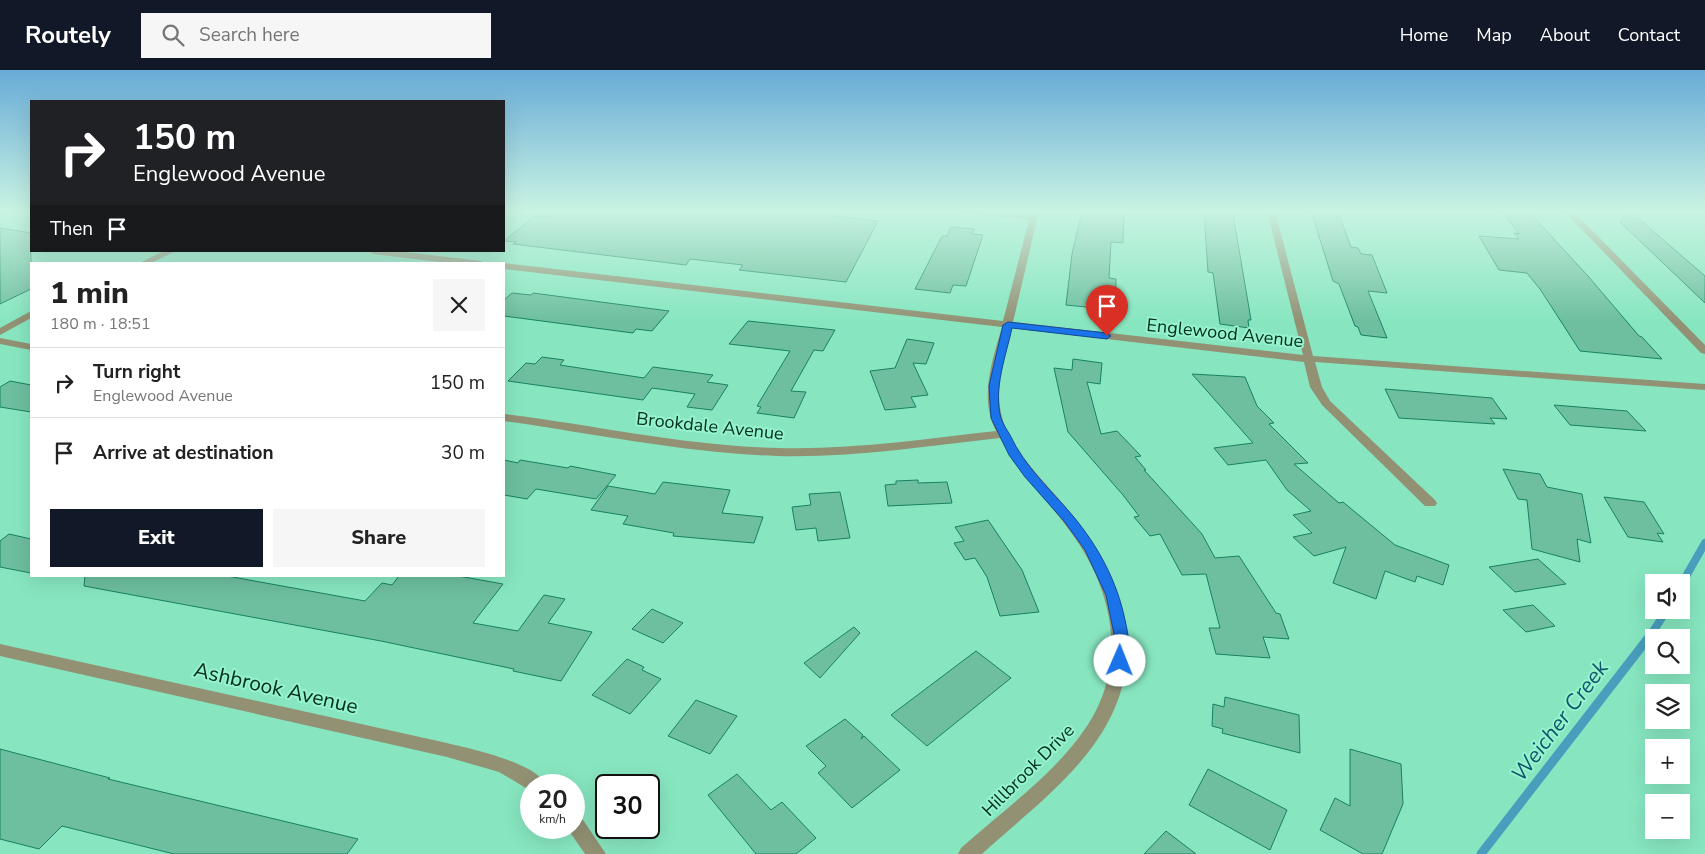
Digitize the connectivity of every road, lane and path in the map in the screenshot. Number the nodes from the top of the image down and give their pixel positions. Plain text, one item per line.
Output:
1 (1027, 248) edge
2 (1279, 248) edge
3 (1604, 248) edge
4 (170, 252) edge
5 (381, 252) edge
6 (146, 262) edge
7 (464, 262) edge
8 (505, 266) edge
9 (30, 315) edge
10 (1008, 325) junction
11 (0, 332) edge
12 (0, 341) edge
13 (30, 346) edge
14 (1705, 351) edge
15 (1308, 358) junction
16 (1705, 387) edge
17 (505, 417) edge
18 (1004, 434) junction
19 (1430, 502) dead end
20 (0, 650) edge
21 (522, 774) edge
22 (585, 838) edge
23 (596, 854) edge
24 (968, 854) edge

1 - 10 street, Hillbrook Drive
2 - 15 street
3 - 14 street
4 - 6 street
5 - 7 street
8 - 10 street, Englewood Avenue
9 - 11 street
10 - 15 street, Englewood Avenue
10 - 18 street, Hillbrook Drive
12 - 13 street
15 - 16 street, Englewood Avenue
15 - 19 street
17 - 18 street, Brookdale Avenue
18 - 24 street, Hillbrook Drive
20 - 21 street, Ashbrook Avenue
22 - 23 street

